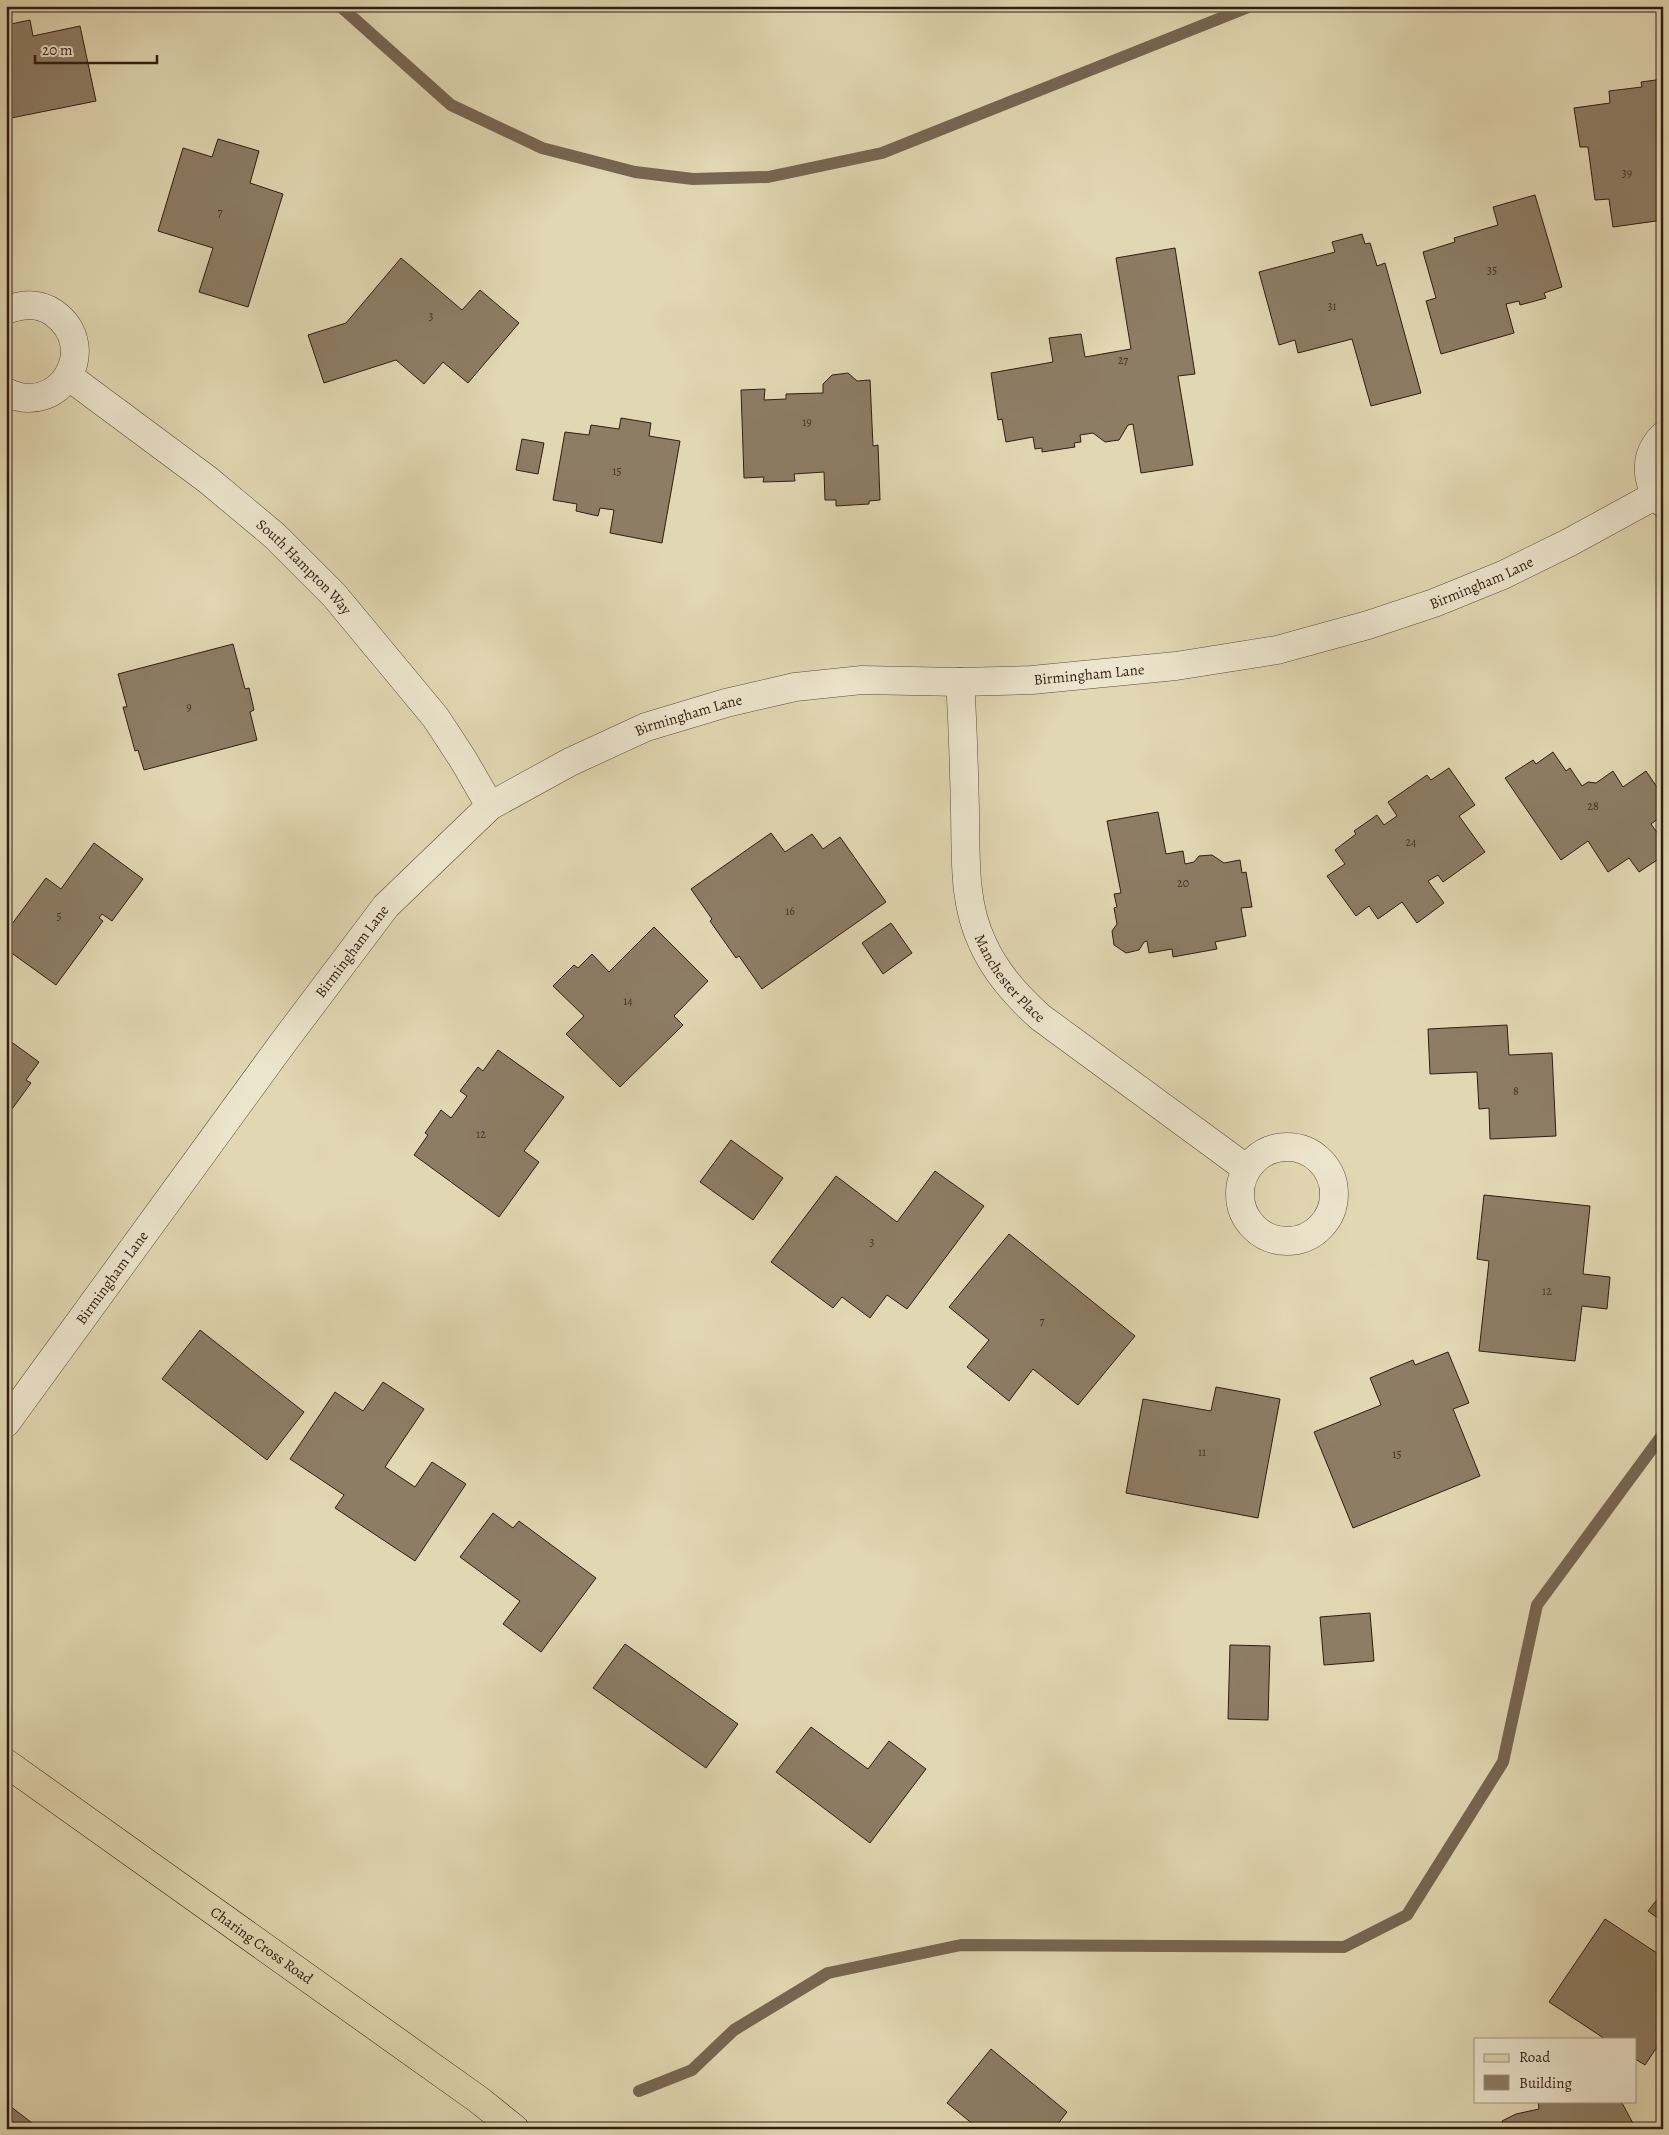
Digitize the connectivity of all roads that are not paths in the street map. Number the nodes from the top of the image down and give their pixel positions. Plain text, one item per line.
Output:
1 (6, 310) edge
2 (68, 376) junction
3 (6, 392) edge
4 (1663, 436) edge
5 (1659, 499) edge
6 (960, 682) junction
7 (490, 806) junction
8 (1247, 1169) dead end
9 (6, 1423) edge
10 (6, 1763) edge
11 (515, 2129) edge

1 - 2 street
2 - 3 street
2 - 7 street, South Hampton Way
4 - 5 street, Birmingham Lane
5 - 6 street, Birmingham Lane
6 - 7 street, Birmingham Lane
6 - 8 street, Manchester Place
7 - 9 street, Birmingham Lane
10 - 11 main road, Charing Cross Road

